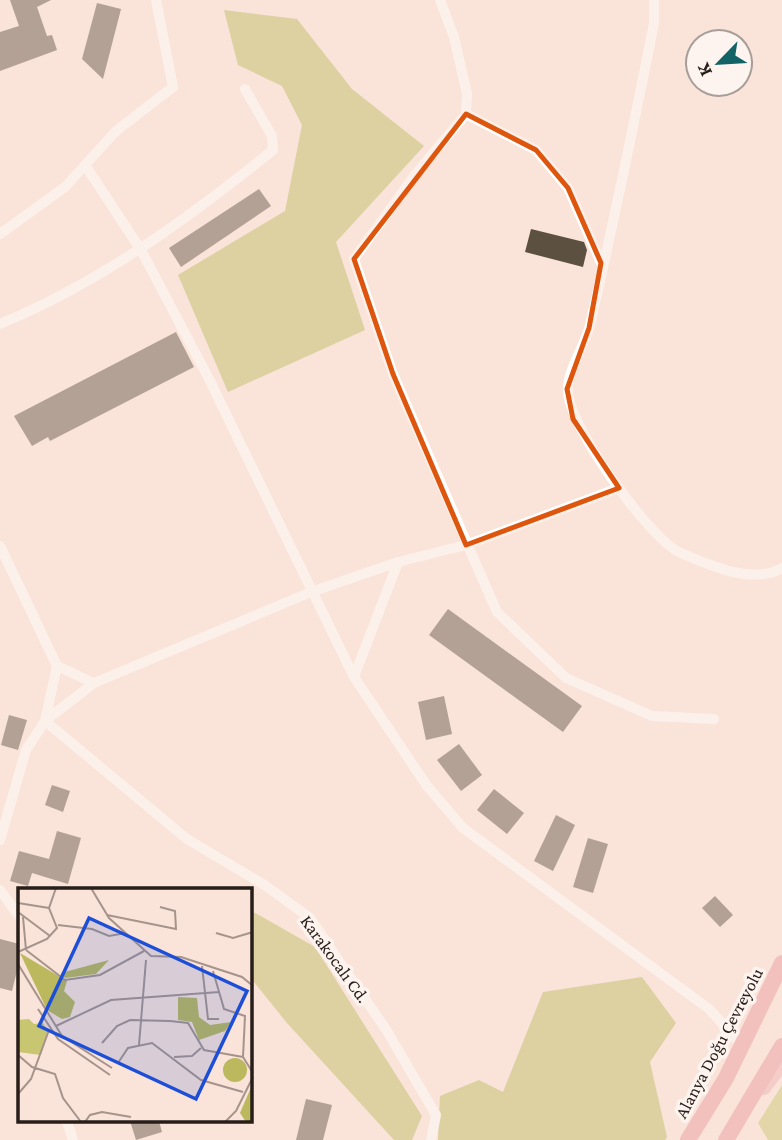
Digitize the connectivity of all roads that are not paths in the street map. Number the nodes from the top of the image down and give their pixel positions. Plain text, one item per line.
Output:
1 (156, 0) edge
2 (440, 0) edge
3 (654, 0) edge
4 (245, 89) dead end
5 (466, 114) junction
6 (85, 165) junction
7 (0, 234) edge
8 (141, 250) junction
9 (601, 263) junction
10 (0, 324) edge
11 (619, 488) junction
12 (466, 545) junction
13 (0, 547) edge
14 (398, 562) junction
15 (782, 568) edge
16 (312, 592) junction
17 (57, 666) junction
18 (354, 677) junction
19 (94, 683) junction
20 (714, 719) dead end
21 (45, 721) junction
22 (0, 840) edge
23 (0, 890) edge
24 (18, 915) edge
25 (782, 963) edge
26 (742, 1045) junction
27 (782, 1046) edge
28 (782, 1064) edge
29 (744, 1114) junction
30 (67, 1122) edge
31 (73, 1140) edge
32 (431, 1140) edge
33 (688, 1140) edge
34 (726, 1140) edge

1 - 6 street
2 - 5 street
3 - 9 street
4 - 8 street
5 - 9 street
5 - 12 street
6 - 7 street
6 - 8 street
8 - 10 street
8 - 16 street
9 - 11 street
11 - 12 street
11 - 15 street
12 - 14 street
12 - 20 street
13 - 17 street
14 - 16 street
14 - 18 street
16 - 18 street
16 - 19 street
17 - 19 street
17 - 21 street
18 - 26 street
19 - 21 street
21 - 22 street
21 - 32 street, Karakocalı Cd.
23 - 24 street
25 - 26 highway, Alanya Doğu Çevreyolu
26 - 33 highway, Alanya Doğu Çevreyolu
27 - 29 highway
28 - 29 main road
29 - 34 highway
30 - 31 street

